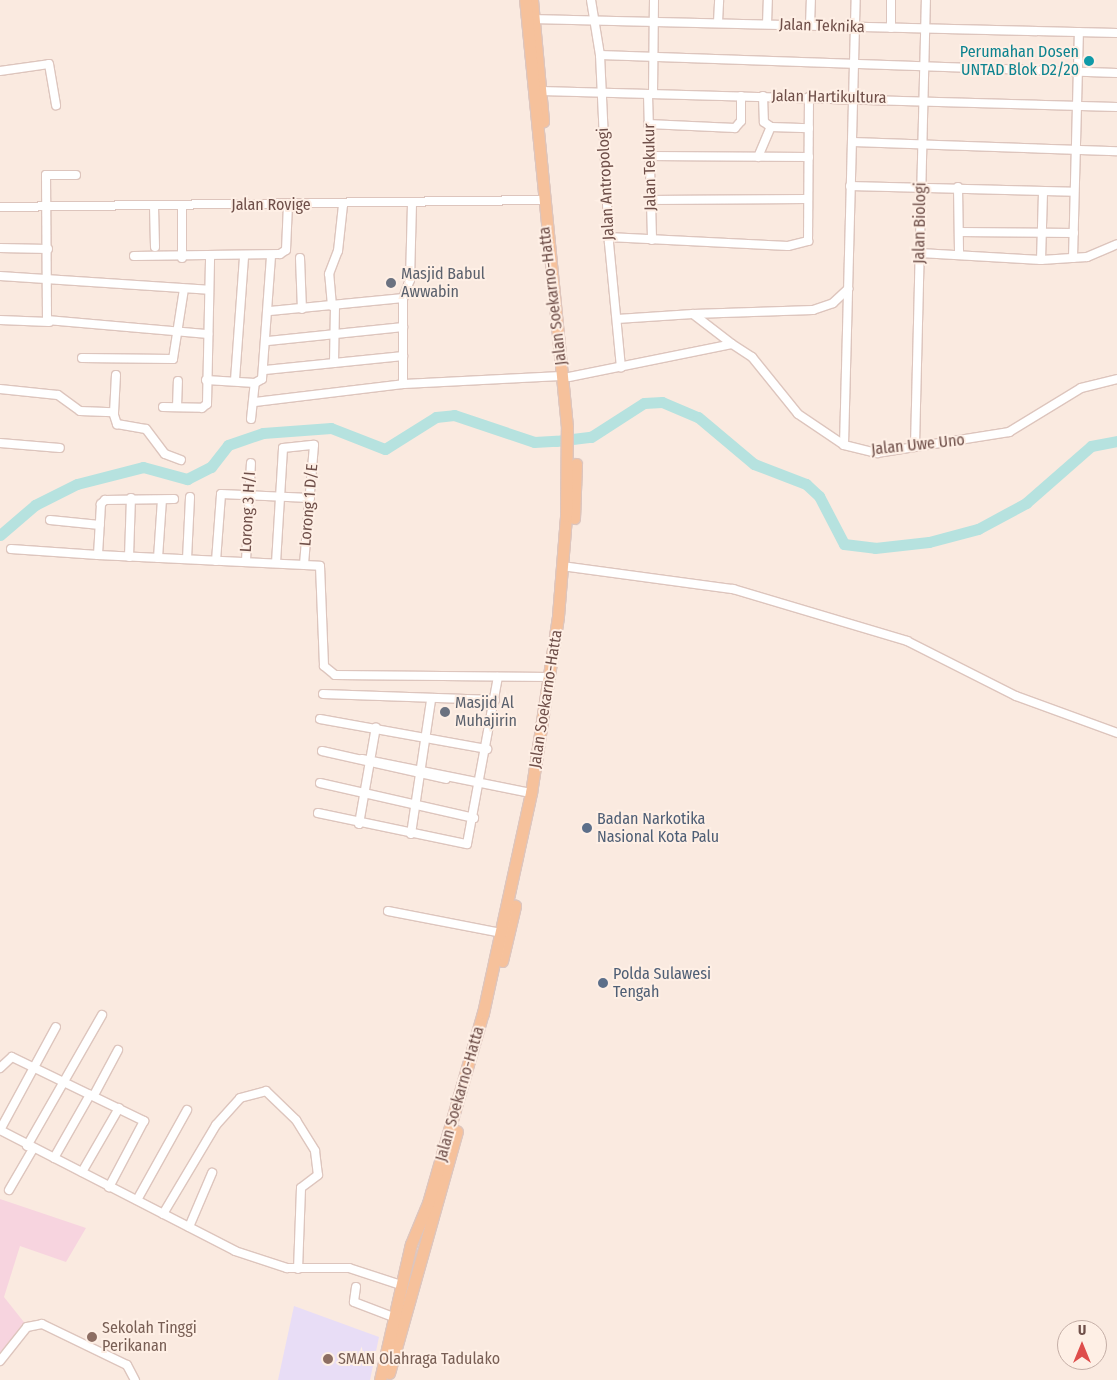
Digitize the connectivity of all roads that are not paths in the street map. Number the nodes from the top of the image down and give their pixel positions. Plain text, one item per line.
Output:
1 (524, 0) edge
2 (532, 0) edge
3 (591, 0) edge
4 (654, 0) edge
5 (719, 0) edge
6 (768, 0) edge
7 (811, 0) edge
8 (856, 0) edge
9 (891, 0) edge
10 (926, 0) edge
11 (531, 19) junction
12 (595, 20) junction
13 (654, 21) junction
14 (718, 22) junction
15 (767, 24) junction
16 (810, 25) junction
17 (855, 27) junction
18 (890, 28) junction
19 (925, 28) junction
20 (1079, 32) junction
21 (1117, 33) edge
22 (600, 55) junction
23 (654, 57) junction
24 (854, 65) junction
25 (924, 67) junction
26 (0, 71) edge
27 (1077, 72) junction
28 (1117, 73) edge
29 (540, 91) junction
30 (601, 93) junction
31 (650, 95) junction
32 (741, 96) junction
33 (763, 96) junction
34 (809, 97) junction
35 (852, 98) junction
36 (922, 99) junction
37 (1075, 104) junction
38 (56, 106) dead end
39 (1117, 107) edge
40 (648, 124) junction
41 (771, 127) junction
42 (809, 128) junction
43 (854, 142) junction
44 (921, 144) junction
45 (1076, 150) junction
46 (1117, 151) edge
47 (649, 156) junction
48 (758, 157) junction
49 (809, 158) junction
50 (542, 163) junction
51 (76, 175) dead end
52 (850, 186) junction
53 (921, 186) junction
54 (958, 187) junction
55 (1043, 191) junction
56 (1074, 192) junction
57 (807, 199) junction
58 (542, 200) junction
59 (650, 200) junction
60 (343, 205) junction
61 (412, 205) junction
62 (154, 206) junction
63 (182, 206) junction
64 (288, 206) junction
65 (0, 207) edge
66 (48, 207) junction
67 (959, 232) junction
68 (1041, 232) junction
69 (1074, 233) junction
70 (608, 237) junction
71 (652, 240) junction
72 (1117, 244) edge
73 (155, 247) dead end
74 (0, 248) edge
75 (48, 249) junction
76 (920, 253) junction
77 (959, 254) junction
78 (134, 256) dead end
79 (271, 256) junction
80 (182, 258) junction
81 (244, 258) junction
82 (300, 258) dead end
83 (1072, 258) junction
84 (210, 259) junction
85 (1041, 260) junction
86 (0, 276) edge
87 (47, 279) junction
88 (184, 289) junction
89 (848, 289) junction
90 (209, 290) junction
91 (403, 298) junction
92 (333, 306) junction
93 (302, 308) junction
94 (270, 311) junction
95 (692, 314) junction
96 (617, 319) junction
97 (0, 320) edge
98 (49, 322) junction
99 (402, 327) junction
100 (179, 331) junction
101 (208, 334) junction
102 (334, 334) junction
103 (268, 341) junction
104 (732, 344) junction
105 (402, 356) junction
106 (82, 358) dead end
107 (334, 363) junction
108 (621, 367) junction
109 (265, 370) junction
110 (116, 375) dead end
111 (566, 376) junction
112 (1117, 379) edge
113 (206, 380) junction
114 (234, 380) junction
115 (178, 381) dead end
116 (255, 383) junction
117 (403, 384) junction
118 (0, 389) edge
119 (255, 402) junction
120 (163, 407) dead end
121 (177, 407) junction
122 (114, 413) junction
123 (252, 419) dead end
124 (0, 443) edge
125 (844, 445) junction
126 (915, 446) junction
127 (60, 448) dead end
128 (181, 460) dead end
129 (251, 463) dead end
130 (190, 497) dead end
131 (250, 497) junction
132 (131, 498) junction
133 (310, 498) junction
134 (174, 499) dead end
135 (280, 499) junction
136 (162, 500) junction
137 (50, 520) dead end
138 (100, 525) junction
139 (11, 548) dead end
140 (98, 555) junction
141 (129, 556) junction
142 (158, 558) junction
143 (187, 559) junction
144 (216, 561) junction
145 (246, 561) junction
146 (276, 563) junction
147 (304, 565) junction
148 (566, 566) junction
149 (550, 676) junction
150 (498, 677) junction
151 (323, 694) dead end
152 (431, 700) junction
153 (495, 700) junction
154 (320, 719) dead end
155 (376, 727) junction
156 (1117, 733) edge
157 (429, 737) junction
158 (487, 749) junction
159 (322, 751) dead end
160 (541, 756) junction
161 (368, 759) junction
162 (423, 771) junction
163 (320, 783) dead end
164 (482, 784) junction
165 (364, 792) junction
166 (531, 792) junction
167 (418, 804) junction
168 (318, 813) dead end
169 (474, 818) junction
170 (359, 824) junction
171 (412, 834) junction
172 (388, 910) dead end
173 (510, 911) junction
174 (501, 933) junction
175 (102, 1015) dead end
176 (56, 1027) dead end
177 (118, 1050) dead end
178 (0, 1068) edge
179 (34, 1070) junction
180 (64, 1083) junction
181 (92, 1095) junction
182 (119, 1108) junction
183 (186, 1110) dead end
184 (454, 1128) junction
185 (0, 1130) edge
186 (30, 1148) junction
187 (54, 1158) junction
188 (82, 1172) junction
189 (212, 1173) dead end
190 (109, 1187) junction
191 (9, 1190) dead end
192 (137, 1200) junction
193 (163, 1214) junction
194 (189, 1227) junction
195 (298, 1269) junction
196 (401, 1285) junction
197 (356, 1287) dead end
198 (393, 1317) junction
199 (0, 1361) edge
200 (135, 1380) edge
201 (380, 1380) edge
202 (387, 1380) edge

1 - 11 main road, Jalan Soekarno-Hatta
2 - 11 main road, Jalan Soekarno-Hatta
3 - 12 street, Jalan Antropologi
4 - 13 street, Jalan Tekukur
5 - 14 street
6 - 15 street
7 - 16 street
8 - 17 street
9 - 18 street
10 - 19 street, Jalan Biologi
11 - 12 street, Jalan Teknika
11 - 29 main road, Jalan Soekarno-Hatta
11 - 50 main road, Jalan Soekarno-Hatta
12 - 13 street, Jalan Teknika
12 - 22 street, Jalan Antropologi
13 - 14 street, Jalan Teknika
13 - 23 street, Jalan Tekukur
14 - 15 street, Jalan Teknika
15 - 16 street, Jalan Teknika
16 - 17 street, Jalan Teknika
17 - 18 street, Jalan Teknika
17 - 24 street
18 - 19 street, Jalan Teknika
19 - 20 street, Jalan Teknika
19 - 25 street, Jalan Biologi
20 - 21 street, Jalan Teknika
20 - 27 street
22 - 23 street
22 - 30 street, Jalan Antropologi
23 - 24 street
23 - 31 street, Jalan Tekukur
24 - 25 street
24 - 35 street
25 - 27 street
25 - 36 street, Jalan Biologi
26 - 38 street
27 - 28 street
27 - 37 street
29 - 30 street, Jalan Hartikultura
29 - 50 main road, Jalan Soekarno-Hatta
30 - 31 street, Jalan Hartikultura
30 - 70 street, Jalan Antropologi
31 - 32 street, Jalan Hartikultura
31 - 40 street, Jalan Tekukur
32 - 33 street, Jalan Hartikultura
32 - 40 street
33 - 34 street, Jalan Hartikultura
33 - 41 street
34 - 35 street, Jalan Hartikultura
34 - 42 street
35 - 36 street, Jalan Hartikultura
35 - 43 street
36 - 37 street, Jalan Hartikultura
36 - 44 street, Jalan Biologi
37 - 39 street, Jalan Hartikultura
37 - 45 street
40 - 47 street, Jalan Tekukur
41 - 42 street
41 - 48 street
42 - 49 street
43 - 44 street
43 - 52 street
44 - 45 street
44 - 53 street, Jalan Biologi
45 - 46 street
45 - 56 street
47 - 48 street
47 - 59 street, Jalan Tekukur
48 - 49 street
49 - 57 street
50 - 58 main road, Jalan Soekarno-Hatta
50 - 111 main road, Jalan Soekarno-Hatta
51 - 66 street
52 - 53 street
52 - 89 street
53 - 54 street
53 - 76 street, Jalan Biologi
54 - 55 street
54 - 67 street
55 - 56 street
55 - 68 street
56 - 69 street
57 - 59 street
57 - 71 street
58 - 61 street, Jalan Rovige
58 - 111 main road, Jalan Soekarno-Hatta
59 - 71 street, Jalan Tekukur
60 - 61 street, Jalan Rovige
60 - 64 street, Jalan Rovige
60 - 92 street
61 - 91 street
62 - 63 street, Jalan Rovige
62 - 66 street, Jalan Rovige
62 - 73 street
63 - 64 street, Jalan Rovige
63 - 80 street
64 - 79 street
65 - 66 street, Jalan Rovige
66 - 75 street
67 - 68 street
67 - 77 street
68 - 69 street
68 - 85 street
69 - 83 street
70 - 71 street
70 - 96 street, Jalan Antropologi
72 - 83 street
74 - 75 street
75 - 87 street
76 - 77 street
76 - 126 street, Jalan Biologi
77 - 85 street
78 - 80 street
79 - 81 street
79 - 94 street
80 - 84 street
81 - 84 street
81 - 114 street
82 - 93 street
83 - 85 street
84 - 90 street
86 - 87 street
87 - 88 street
87 - 98 street
88 - 90 street
88 - 100 street
89 - 95 street
89 - 125 street
90 - 101 street
91 - 92 street
91 - 99 street
92 - 93 street
92 - 102 street
93 - 94 street
94 - 103 street
95 - 96 street
95 - 104 street, Jalan Uwe Uno
96 - 108 street, Jalan Antropologi
97 - 98 street
98 - 100 street
99 - 102 street
99 - 105 street
100 - 101 street
100 - 106 street
101 - 113 street
102 - 103 street
102 - 107 street
103 - 109 street
104 - 108 street
104 - 125 street, Jalan Uwe Uno
105 - 107 street
105 - 117 street
107 - 109 street
108 - 111 street
109 - 116 street
110 - 122 street
111 - 117 street
111 - 148 main road, Jalan Soekarno-Hatta
112 - 126 street, Jalan Uwe Uno
113 - 114 street
113 - 121 street
114 - 116 street
115 - 121 street
116 - 119 street
117 - 119 street
118 - 122 street
119 - 123 street
120 - 121 street
122 - 128 street
124 - 127 street
125 - 126 street, Jalan Uwe Uno
129 - 131 street, Lorong 3 H/I
130 - 143 street
131 - 135 street
131 - 144 street
131 - 145 street, Lorong 3 H/I
132 - 136 street
132 - 138 street
132 - 141 street
133 - 135 street
133 - 135 street, Lorong 1 D/E
133 - 147 street, Lorong 1 D/E
134 - 136 street
135 - 146 street
136 - 142 street
137 - 138 street
138 - 140 street
139 - 140 street
140 - 141 street
141 - 142 street
142 - 143 street
143 - 144 street
144 - 145 street
145 - 146 street
146 - 147 street
147 - 150 street
148 - 149 main road, Jalan Soekarno-Hatta
148 - 156 street
148 - 160 main road, Jalan Soekarno-Hatta
149 - 150 street
149 - 160 main road, Jalan Soekarno-Hatta
150 - 153 street
151 - 152 street
152 - 153 street
152 - 157 street
153 - 158 street
154 - 155 street
155 - 157 street
155 - 161 street
157 - 158 street
157 - 162 street
158 - 164 street
159 - 161 street
160 - 166 main road, Jalan Soekarno-Hatta
160 - 173 main road, Jalan Soekarno-Hatta
161 - 162 street
161 - 165 street
162 - 164 street
162 - 167 street
163 - 165 street
164 - 166 street
164 - 169 street
165 - 167 street
165 - 170 street
166 - 173 main road, Jalan Soekarno-Hatta
167 - 169 street
167 - 171 street
168 - 170 street
169 - 171 street
170 - 171 street
172 - 174 street
173 - 174 main road, Jalan Soekarno-Hatta
173 - 184 main road, Jalan Soekarno-Hatta
174 - 184 main road, Jalan Soekarno-Hatta
175 - 180 street
176 - 179 street
177 - 181 street
178 - 179 street
179 - 180 street
179 - 185 street
180 - 181 street
180 - 186 street
181 - 182 street
181 - 187 street
182 - 188 street
182 - 190 street
183 - 192 street
184 - 196 main road, Jalan Soekarno-Hatta
184 - 202 main road, Jalan Soekarno-Hatta
185 - 186 street
186 - 187 street
186 - 191 street
187 - 188 street
188 - 190 street
189 - 194 street
190 - 192 street
192 - 193 street
193 - 194 street
193 - 195 street
194 - 195 street
195 - 196 street
196 - 198 main road, Jalan Soekarno-Hatta
197 - 198 street
198 - 201 main road, Jalan Soekarno-Hatta
199 - 200 street

